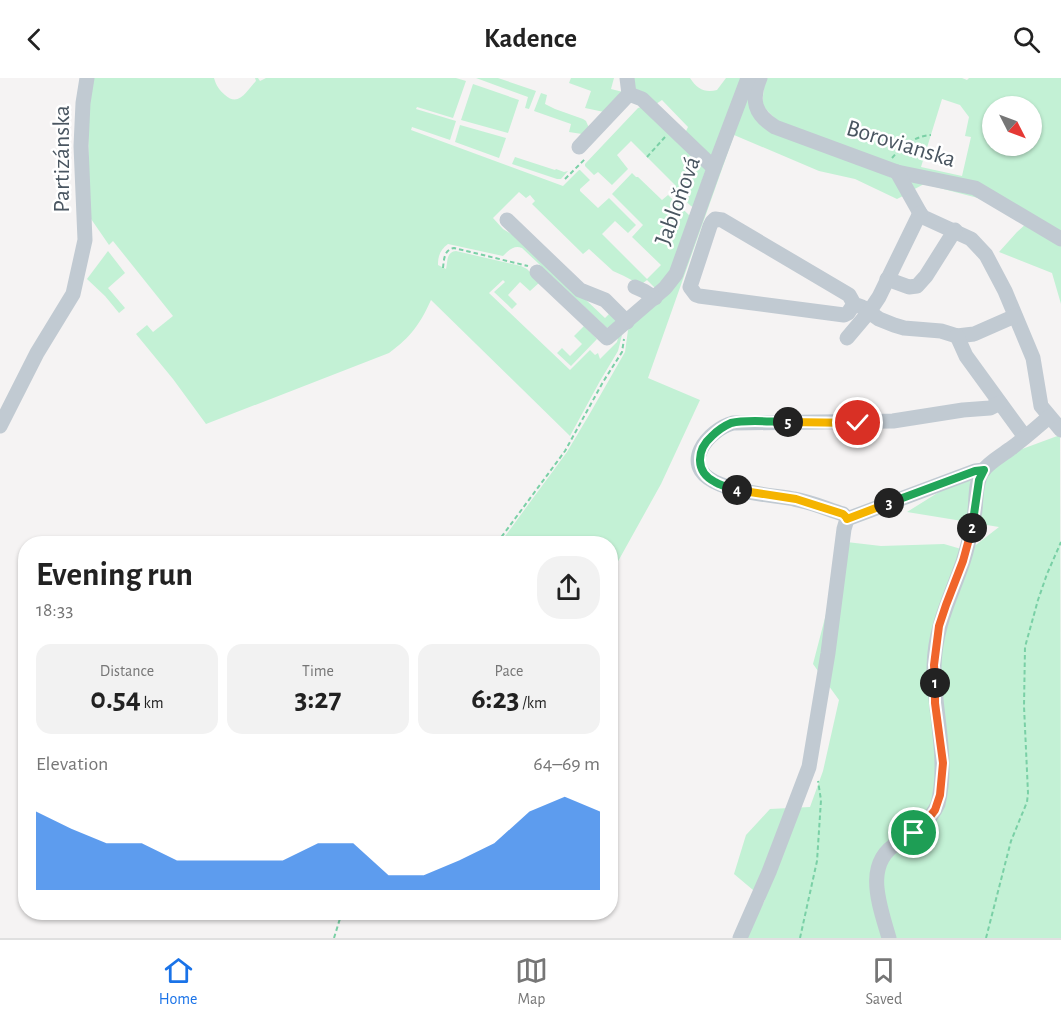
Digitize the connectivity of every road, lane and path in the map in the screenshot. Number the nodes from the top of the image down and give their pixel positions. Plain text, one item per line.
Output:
1 (87, 78) edge
2 (627, 78) edge
3 (748, 78) edge
4 (760, 78) edge
5 (629, 94) junction
6 (674, 129) junction
7 (931, 135) dead end
8 (579, 147) dead end
9 (647, 157) dead end
10 (714, 168) junction
11 (891, 170) junction
12 (920, 213) junction
13 (507, 220) dead end
14 (955, 230) junction
15 (1061, 240) edge
16 (443, 268) dead end
17 (537, 272) joint
18 (887, 279) junction
19 (854, 304) junction
20 (869, 312) junction
21 (1015, 316) junction
22 (627, 322) junction
23 (957, 336) junction
24 (847, 338) dead end
25 (1000, 403) junction
26 (1049, 417) junction
27 (0, 426) edge
28 (1061, 430) edge
29 (1025, 437) junction
30 (984, 470) junction
31 (847, 519) junction
32 (502, 536) edge
33 (1061, 543) edge
34 (808, 767) junction
35 (340, 920) edge
36 (334, 938) edge
37 (740, 938) edge
38 (800, 938) edge
39 (889, 938) edge
40 (986, 938) edge

1 - 27 street, Partizánska
2 - 5 street
3 - 10 street, Jabloňová
4 - 11 street, Borovianska
5 - 6 street
5 - 8 street
6 - 9 path
6 - 10 street
7 - 11 path
10 - 22 street, Jabloňová
11 - 12 street
11 - 15 street, Borovianska
12 - 14 street
12 - 18 street
13 - 22 street
14 - 18 street
14 - 21 street
16 - 17 path
17 - 22 street, Jabloňová
18 - 20 street
19 - 19 street
19 - 20 street
20 - 23 street
20 - 24 street
21 - 23 street
21 - 26 street
22 - 32 path
23 - 25 street
25 - 29 street
25 - 31 street
26 - 28 street
26 - 29 street
29 - 30 street
30 - 31 street
30 - 39 street
31 - 34 street
33 - 40 path
34 - 37 street
34 - 38 path
35 - 36 path

